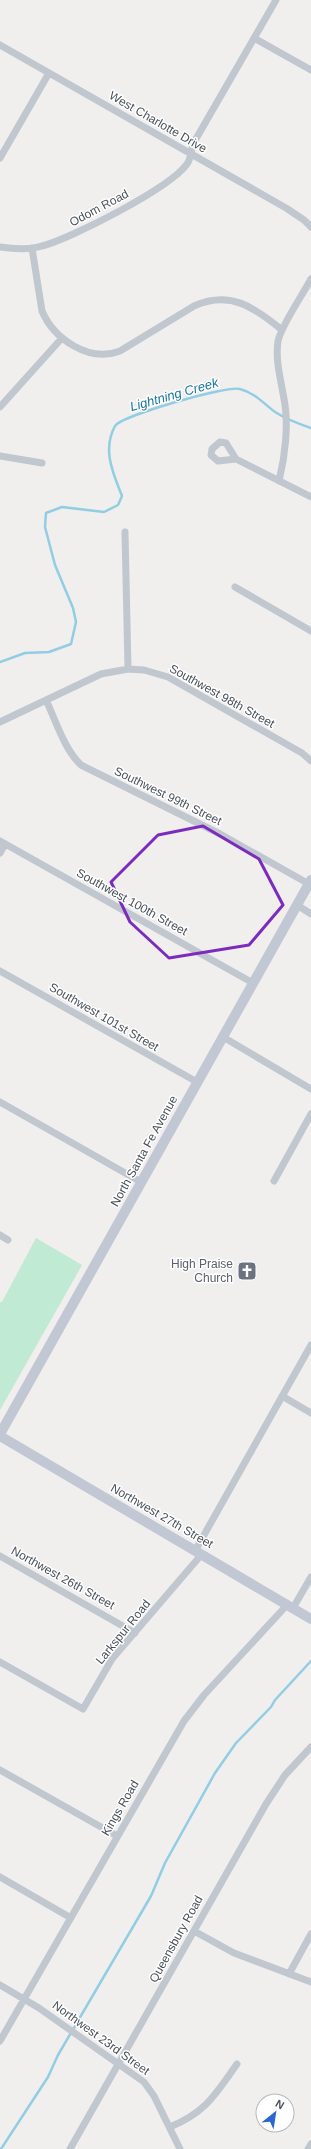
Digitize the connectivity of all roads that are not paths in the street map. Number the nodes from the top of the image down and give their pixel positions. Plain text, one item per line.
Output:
1 (276, 0) edge
2 (254, 38) junction
3 (0, 45) edge
4 (311, 70) edge
5 (49, 73) junction
6 (190, 153) junction
7 (0, 158) edge
8 (311, 228) edge
9 (0, 247) edge
10 (32, 248) junction
11 (311, 279) edge
12 (282, 330) junction
13 (62, 338) junction
14 (0, 407) edge
15 (0, 456) edge
16 (236, 459) dead end
17 (42, 463) dead end
18 (279, 481) junction
19 (311, 497) edge
20 (125, 532) dead end
21 (234, 587) dead end
22 (311, 631) edge
23 (128, 669) junction
24 (46, 700) junction
25 (0, 722) edge
26 (302, 753) junction
27 (311, 756) edge
28 (311, 761) edge
29 (3, 842) edge
30 (0, 853) edge
31 (310, 882) edge
32 (297, 905) junction
33 (311, 914) edge
34 (0, 971) edge
35 (253, 983) junction
36 (223, 1037) junction
37 (197, 1082) junction
38 (311, 1089) edge
39 (0, 1102) edge
40 (311, 1114) edge
41 (274, 1181) dead end
42 (141, 1182) junction
43 (0, 1235) edge
44 (8, 1240) dead end
45 (311, 1345) edge
46 (282, 1396) junction
47 (311, 1413) edge
48 (0, 1435) edge
49 (199, 1552) junction
50 (0, 1556) edge
51 (311, 1578) edge
52 (290, 1606) junction
53 (311, 1619) edge
54 (135, 1633) junction
55 (0, 1662) edge
56 (311, 1747) edge
57 (0, 1770) edge
58 (117, 1836) junction
59 (0, 1877) edge
60 (71, 1918) junction
61 (194, 1931) junction
62 (311, 1934) edge
63 (289, 1974) junction
64 (311, 1982) edge
65 (0, 1985) edge
66 (25, 1998) junction
67 (0, 2041) edge
68 (119, 2063) junction
69 (237, 2064) dead end
70 (170, 2127) junction
71 (311, 2144) edge
72 (70, 2149) edge
73 (180, 2149) edge
74 (308, 2149) edge

1 - 2 street, Odom Road
2 - 4 street
2 - 6 street, Odom Road
3 - 5 street, West Charlotte Drive
5 - 6 street, West Charlotte Drive
5 - 7 street
6 - 8 street, West Charlotte Drive
6 - 10 street, Odom Road
9 - 10 street, Odom Road
10 - 13 street
11 - 12 street
12 - 13 street
12 - 18 street
13 - 14 street
15 - 17 street
16 - 18 street
18 - 19 street
20 - 23 street
21 - 22 street
23 - 24 street, Southwest 98th Street
23 - 26 street, Southwest 98th Street
24 - 25 street, Southwest 98th Street
24 - 31 street, Southwest 99th Street
26 - 27 street, Southwest 98th Street
26 - 28 street, Southwest 98th Street
29 - 30 street
29 - 35 street, Southwest 100th Street
31 - 32 main road, North Santa Fe Avenue
32 - 33 street
32 - 35 main road, North Santa Fe Avenue
34 - 37 street, Southwest 101st Street
35 - 36 main road, North Santa Fe Avenue
36 - 37 main road, North Santa Fe Avenue
36 - 38 street
37 - 42 main road, North Santa Fe Avenue
39 - 42 street
40 - 41 street
42 - 48 main road, North Santa Fe Avenue
43 - 44 street
45 - 46 street, Larkspur Road
46 - 47 street
46 - 49 street, Larkspur Road
48 - 49 main road, Northwest 27th Street
49 - 52 main road, Northwest 27th Street
49 - 54 street, Larkspur Road
50 - 54 street, Northwest 26th Street
51 - 52 street, Kings Road
52 - 53 main road, Northwest 27th Street
52 - 58 street, Kings Road
54 - 55 street, Larkspur Road
56 - 61 street, Queensbury Road
57 - 58 street
58 - 60 street, Kings Road
59 - 60 street
60 - 66 street, Kings Road
61 - 63 street
61 - 68 street, Queensbury Road
62 - 63 street
63 - 64 street
65 - 66 street, Northwest 23rd Street
66 - 67 street, Kings Road
66 - 68 street, Northwest 23rd Street
68 - 70 street, Northwest 23rd Street
68 - 72 street, Queensbury Road
69 - 70 street
70 - 73 street, Northwest 23rd Street
71 - 74 street

